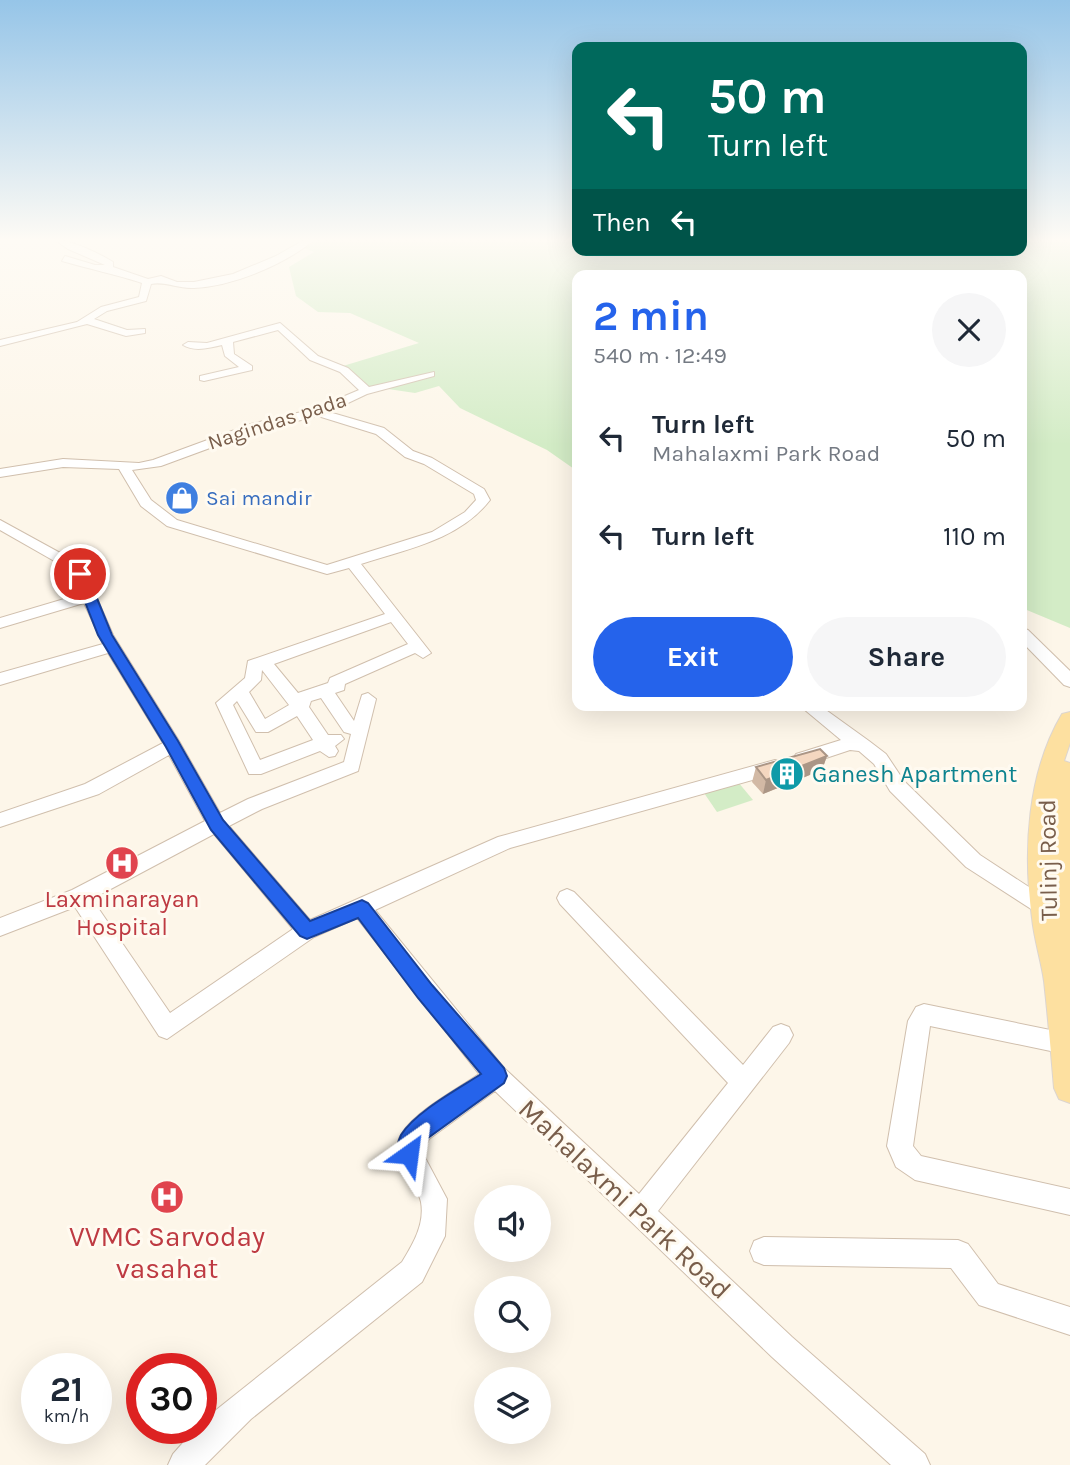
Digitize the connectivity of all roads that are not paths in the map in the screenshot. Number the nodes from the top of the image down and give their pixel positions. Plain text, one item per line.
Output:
1 (107, 308) edge
2 (89, 320) junction
3 (141, 331) dead end
4 (228, 340) junction
5 (0, 343) edge
6 (188, 345) dead end
7 (430, 374) dead end
8 (204, 378) dead end
9 (367, 391) junction
10 (318, 412) junction
11 (124, 467) junction
12 (0, 473) edge
13 (0, 524) edge
14 (353, 563) junction
15 (88, 597) junction
16 (394, 616) junction
17 (0, 623) edge
18 (1027, 638) edge
19 (112, 647) junction
20 (264, 662) junction
21 (0, 679) edge
22 (1070, 681) edge
23 (239, 690) junction
24 (325, 691) junction
25 (368, 699) dead end
26 (300, 707) junction
27 (815, 711) edge
28 (1070, 720) edge
29 (359, 736) junction
30 (329, 741) junction
31 (857, 743) junction
32 (173, 746) junction
33 (1070, 754) edge
34 (0, 820) edge
35 (217, 825) junction
36 (79, 896) junction
37 (566, 898) dead end
38 (362, 908) junction
39 (1059, 917) edge
40 (0, 927) edge
41 (307, 931) junction
42 (1070, 985) edge
43 (781, 1035) dead end
44 (1065, 1043) junction
45 (496, 1076) junction
46 (743, 1082) junction
47 (1070, 1088) edge
48 (1070, 1202) edge
49 (641, 1212) junction
50 (764, 1251) dead end
51 (1070, 1321) edge
52 (910, 1463) edge
53 (184, 1465) edge

1 - 2 street
2 - 3 street
2 - 5 street
4 - 6 street
4 - 8 street
4 - 9 street
7 - 9 street, Nagindas pada
9 - 10 street, Nagindas pada
10 - 11 street, Nagindas pada
10 - 14 street
11 - 12 street, Nagindas pada
11 - 14 street
13 - 15 street
14 - 16 street
15 - 17 street
15 - 19 street
16 - 20 street
16 - 24 street
18 - 22 street
19 - 21 street
19 - 32 street
20 - 23 street
20 - 26 street
23 - 26 street
23 - 30 street
24 - 26 street
24 - 29 street
25 - 29 street
26 - 30 street
27 - 31 street
28 - 39 main road, Tulinj Road
29 - 30 street
29 - 35 street
31 - 38 street
31 - 39 street
32 - 34 street
32 - 35 street
33 - 39 main road, Tulinj Road
35 - 36 street
35 - 41 street
36 - 40 street
36 - 41 street
37 - 46 street
38 - 41 street
38 - 45 street, Mahalaxmi Park Road
39 - 42 main road, Tulinj Road
39 - 44 main road, Tulinj Road
43 - 46 street
44 - 47 main road, Tulinj Road
44 - 48 street
45 - 49 street, Mahalaxmi Park Road
45 - 53 street
46 - 49 street
49 - 52 street, Mahalaxmi Park Road
50 - 51 street

